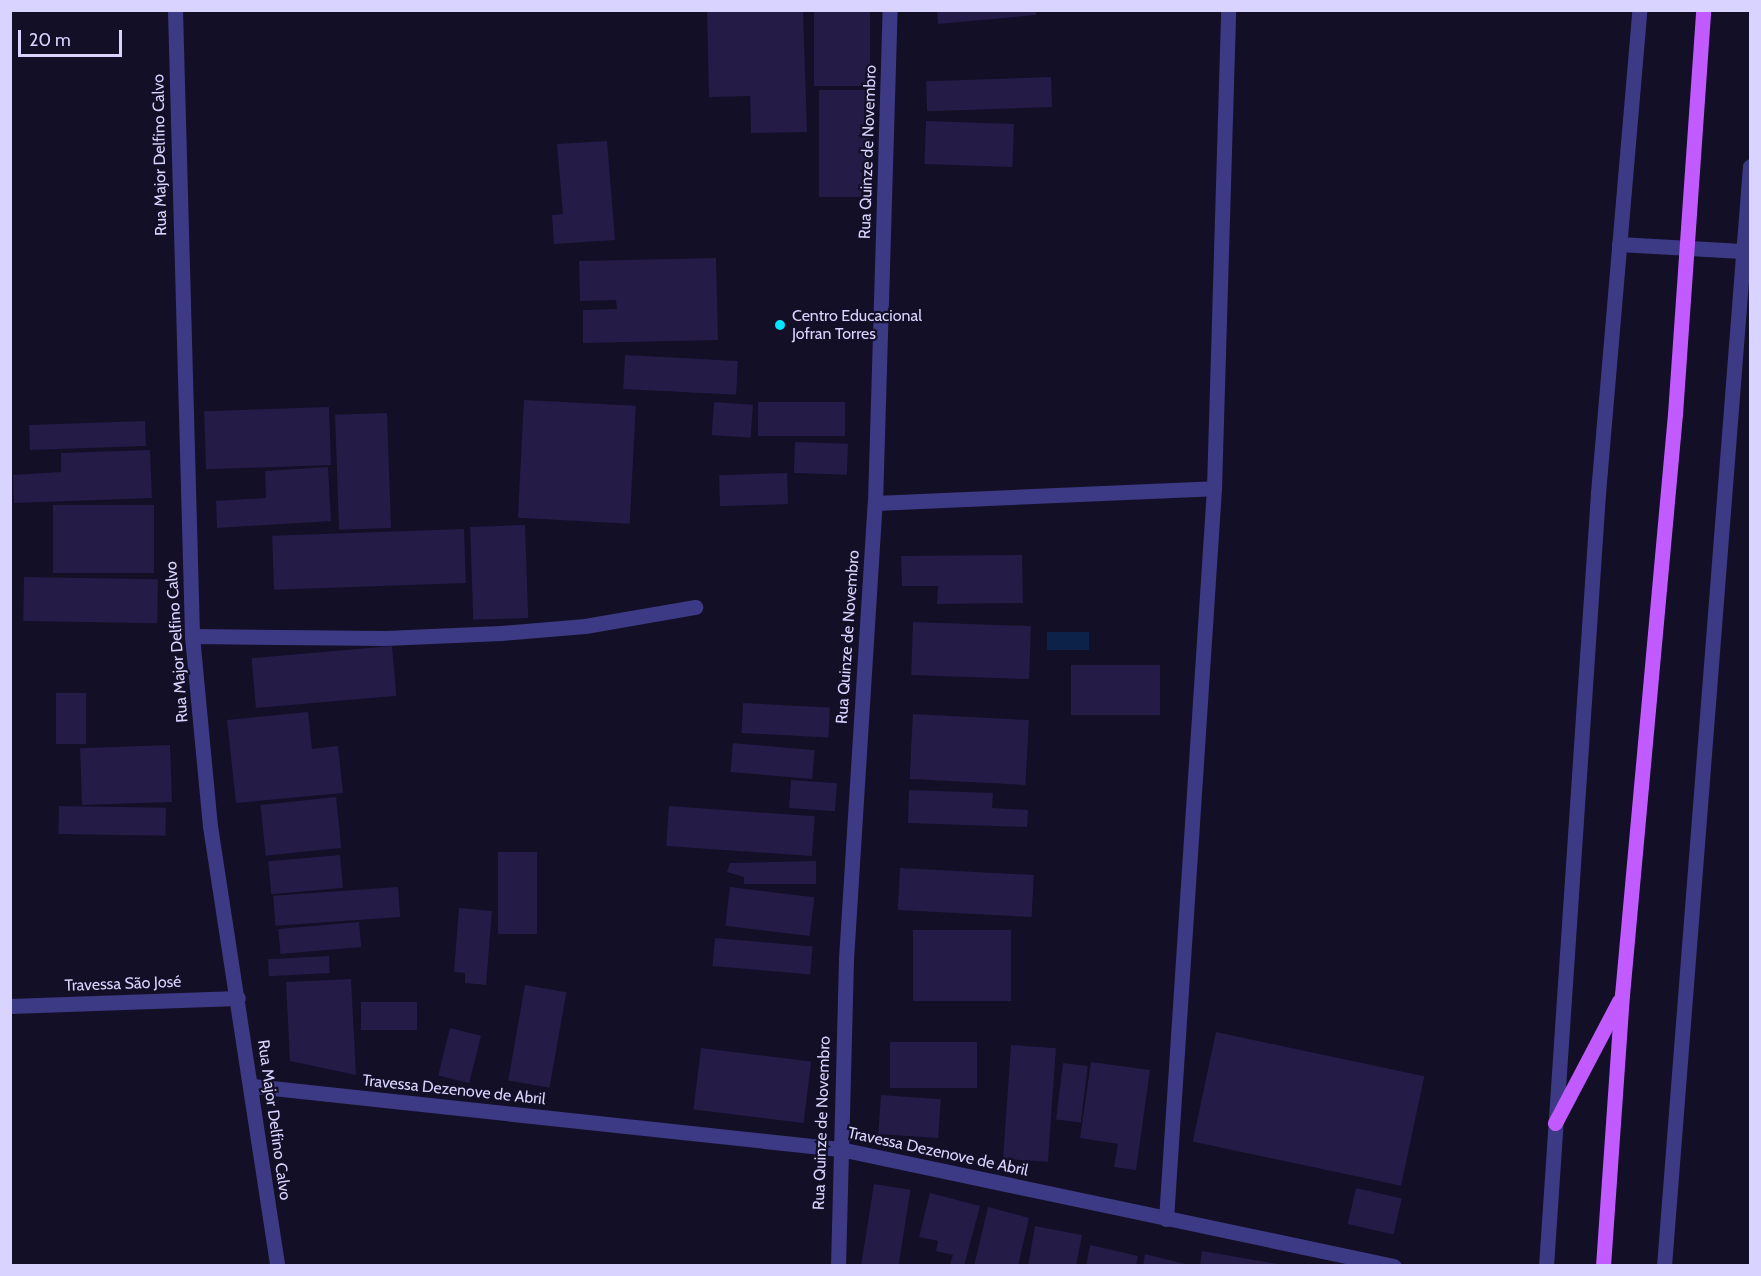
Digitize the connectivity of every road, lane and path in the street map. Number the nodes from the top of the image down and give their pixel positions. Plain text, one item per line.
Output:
1 (175, 10) edge
2 (890, 10) edge
3 (1228, 10) edge
4 (1639, 10) edge
5 (1703, 10) edge
6 (1750, 166) edge
7 (1619, 244) junction
8 (1686, 248) junction
9 (1742, 250) junction
10 (1214, 489) junction
11 (874, 503) junction
12 (695, 607) dead end
13 (192, 636) junction
14 (1622, 995) junction
15 (238, 998) junction
16 (10, 1006) edge
17 (253, 1086) junction
18 (1555, 1123) junction
19 (840, 1149) junction
20 (1166, 1219) junction
21 (277, 1266) edge
22 (838, 1266) edge
23 (1394, 1266) edge
24 (1546, 1266) edge
25 (1603, 1266) edge
26 (1664, 1266) edge

1 - 13 street, Rua Major Delfino Calvo
2 - 11 street, Rua Quinze de Novembro
3 - 10 street
4 - 7 street
5 - 8 main road
6 - 9 street
7 - 8 street
7 - 18 street
8 - 9 street
8 - 14 main road
9 - 26 street
10 - 11 street
10 - 20 street
11 - 19 street, Rua Quinze de Novembro
12 - 13 street
13 - 15 street, Rua Major Delfino Calvo
14 - 18 main road
14 - 25 main road
15 - 16 street, Travessa São José
15 - 17 street, Rua Major Delfino Calvo
17 - 19 street, Travessa Dezenove de Abril
17 - 21 street, Rua Major Delfino Calvo
18 - 24 street
19 - 20 street, Travessa Dezenove de Abril
19 - 22 street, Rua Quinze de Novembro
20 - 23 street, Travessa Dezenove de Abril

